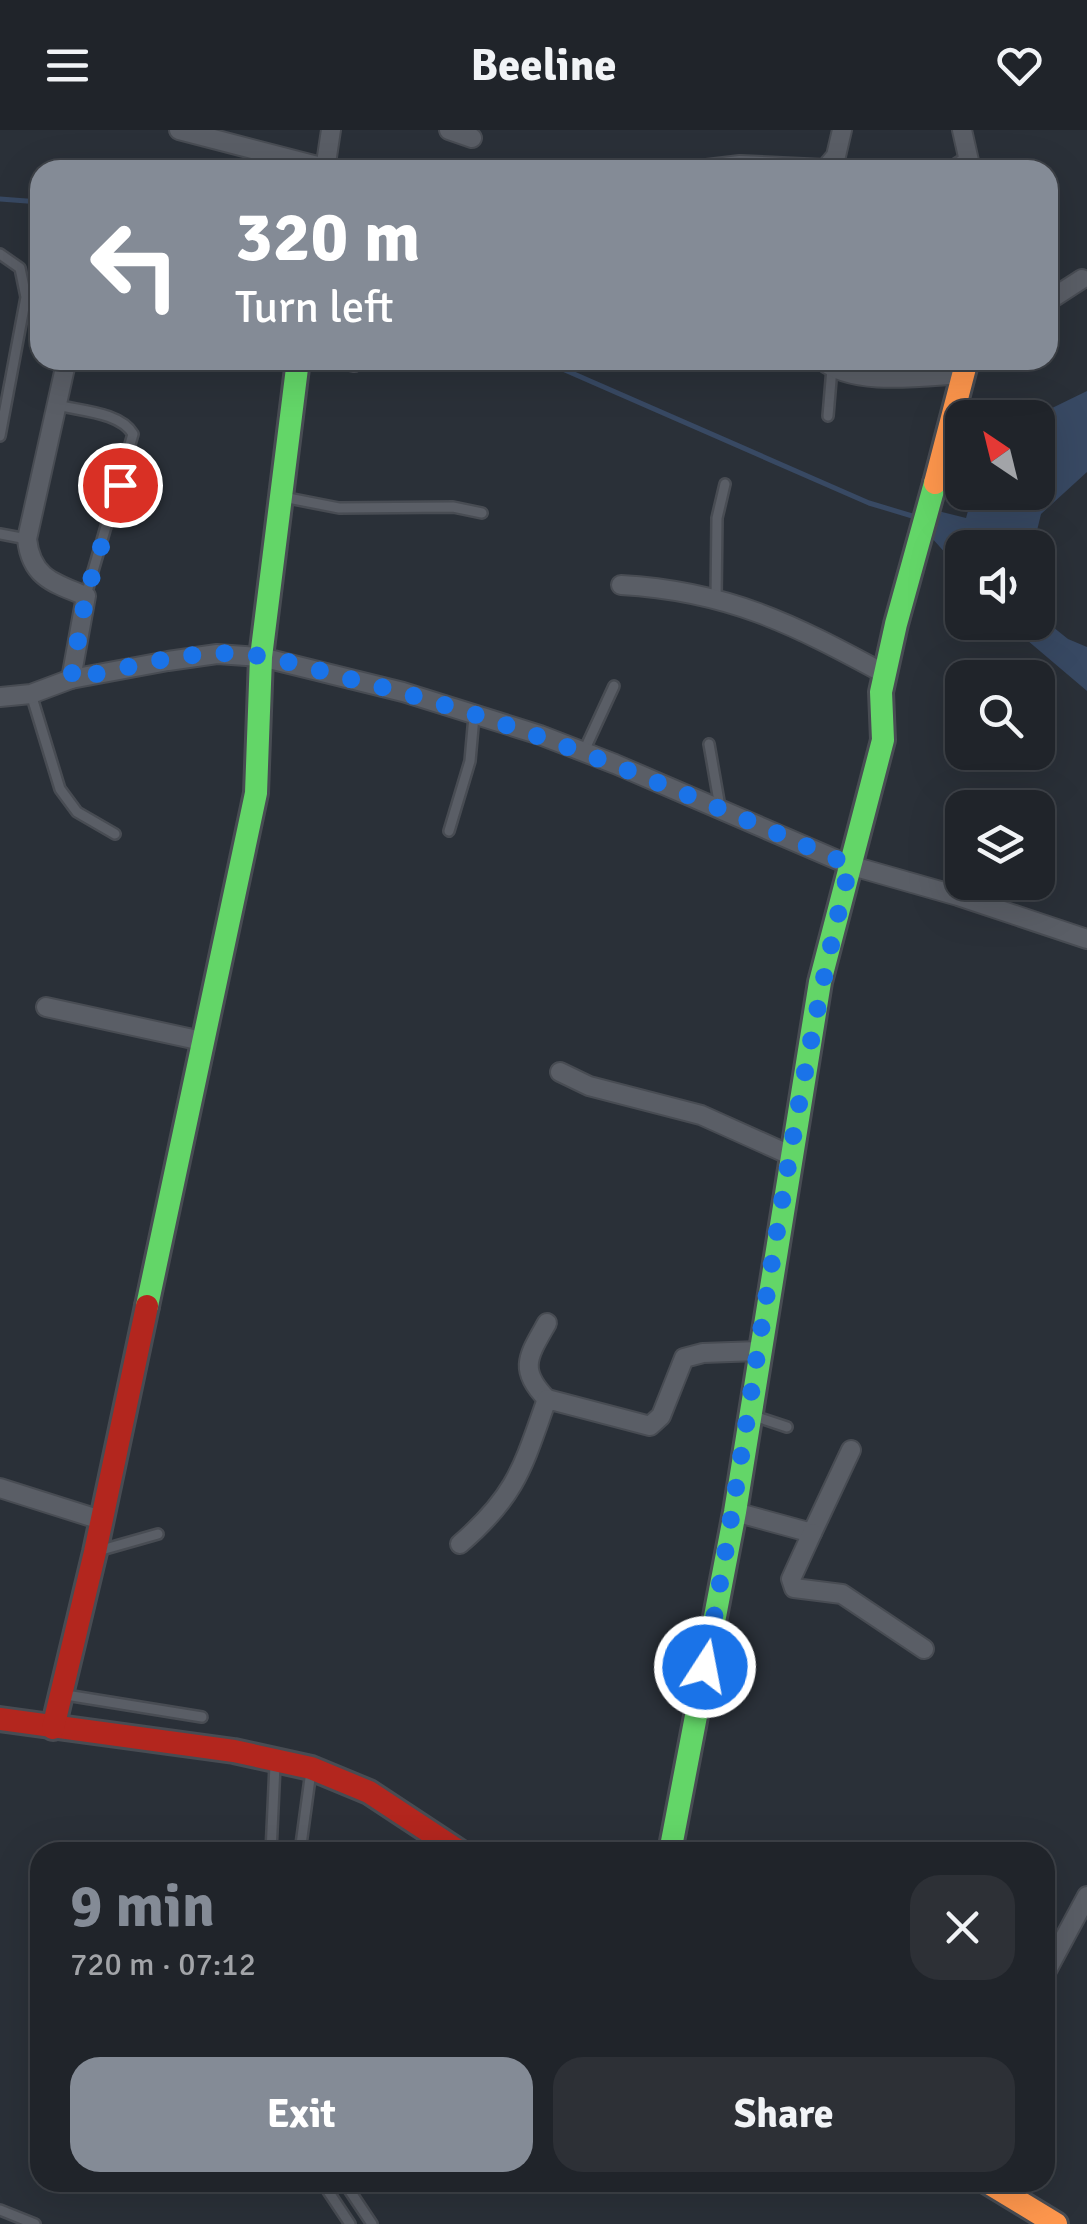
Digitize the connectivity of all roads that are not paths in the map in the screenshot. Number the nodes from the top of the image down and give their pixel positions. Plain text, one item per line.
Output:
1 (180, 130) edge
2 (331, 130) edge
3 (449, 130) edge
4 (842, 130) edge
5 (962, 130) edge
6 (472, 138) dead end
7 (292, 160) edge
8 (326, 160) edge
9 (833, 160) edge
10 (969, 160) edge
11 (0, 254) edge
12 (1082, 279) dead end
13 (1058, 295) edge
14 (64, 370) edge
15 (297, 370) edge
16 (827, 370) edge
17 (853, 370) edge
18 (944, 370) edge
19 (964, 370) edge
20 (56, 406) junction
21 (828, 416) dead end
22 (0, 436) edge
23 (725, 484) dead end
24 (281, 497) junction
25 (482, 513) dead end
26 (0, 534) edge
27 (27, 539) junction
28 (621, 585) dead end
29 (86, 596) junction
30 (716, 599) junction
31 (260, 657) junction
32 (885, 674) junction
33 (71, 679) junction
34 (614, 686) dead end
35 (31, 694) junction
36 (1, 700) edge
37 (474, 716) junction
38 (709, 744) dead end
39 (584, 751) junction
40 (720, 810) junction
41 (449, 831) dead end
42 (115, 834) dead end
43 (850, 865) junction
44 (1087, 939) edge
45 (46, 1008) dead end
46 (202, 1041) junction
47 (560, 1072) dead end
48 (790, 1155) junction
49 (548, 1323) dead end
50 (759, 1350) junction
51 (547, 1399) junction
52 (748, 1414) junction
53 (787, 1427) dead end
54 (851, 1450) dead end
55 (0, 1488) edge
56 (735, 1512) junction
57 (101, 1520) junction
58 (812, 1533) junction
59 (158, 1534) dead end
60 (460, 1544) dead end
61 (95, 1552) junction
62 (924, 1649) dead end
63 (63, 1694) junction
64 (202, 1717) dead end
65 (0, 1720) edge
66 (53, 1728) junction
67 (276, 1762) junction
68 (311, 1768) junction
69 (272, 1842) edge
70 (301, 1842) edge
71 (445, 1842) edge
72 (672, 1842) edge
73 (1087, 1896) edge
74 (1055, 1955) edge
75 (329, 2192) edge
76 (351, 2192) edge
77 (1004, 2192) edge
78 (0, 2210) edge
79 (35, 2224) edge
80 (350, 2224) edge
81 (372, 2224) edge
82 (1056, 2224) edge

1 - 7 street
2 - 8 street
3 - 6 street
4 - 9 street
5 - 10 street
11 - 22 lane
12 - 13 street
14 - 20 street
15 - 24 street
16 - 21 lane
17 - 18 street
19 - 32 street
20 - 27 street
20 - 29 lane
23 - 30 lane
24 - 25 lane
24 - 31 street
26 - 27 lane
27 - 29 street
28 - 30 street
29 - 33 street
30 - 32 street
31 - 33 street
31 - 37 street
31 - 46 street
32 - 43 street
33 - 35 street
34 - 39 lane
35 - 36 street
35 - 42 lane
37 - 39 street
37 - 41 lane
38 - 40 lane
39 - 40 street
40 - 43 street
43 - 44 street
43 - 48 street
45 - 46 street
46 - 57 street
47 - 48 street
48 - 50 street
49 - 51 street
50 - 51 street
50 - 52 street
51 - 60 street
52 - 53 lane
52 - 56 street
54 - 58 street
55 - 57 street
56 - 58 street
56 - 72 street
57 - 61 street
58 - 62 street
59 - 61 lane
61 - 63 street
63 - 64 lane
63 - 66 street
65 - 66 street
66 - 67 street
67 - 68 street
67 - 69 lane
68 - 70 lane
68 - 71 street
73 - 74 street
75 - 80 lane
76 - 81 lane
77 - 82 street
78 - 79 lane

